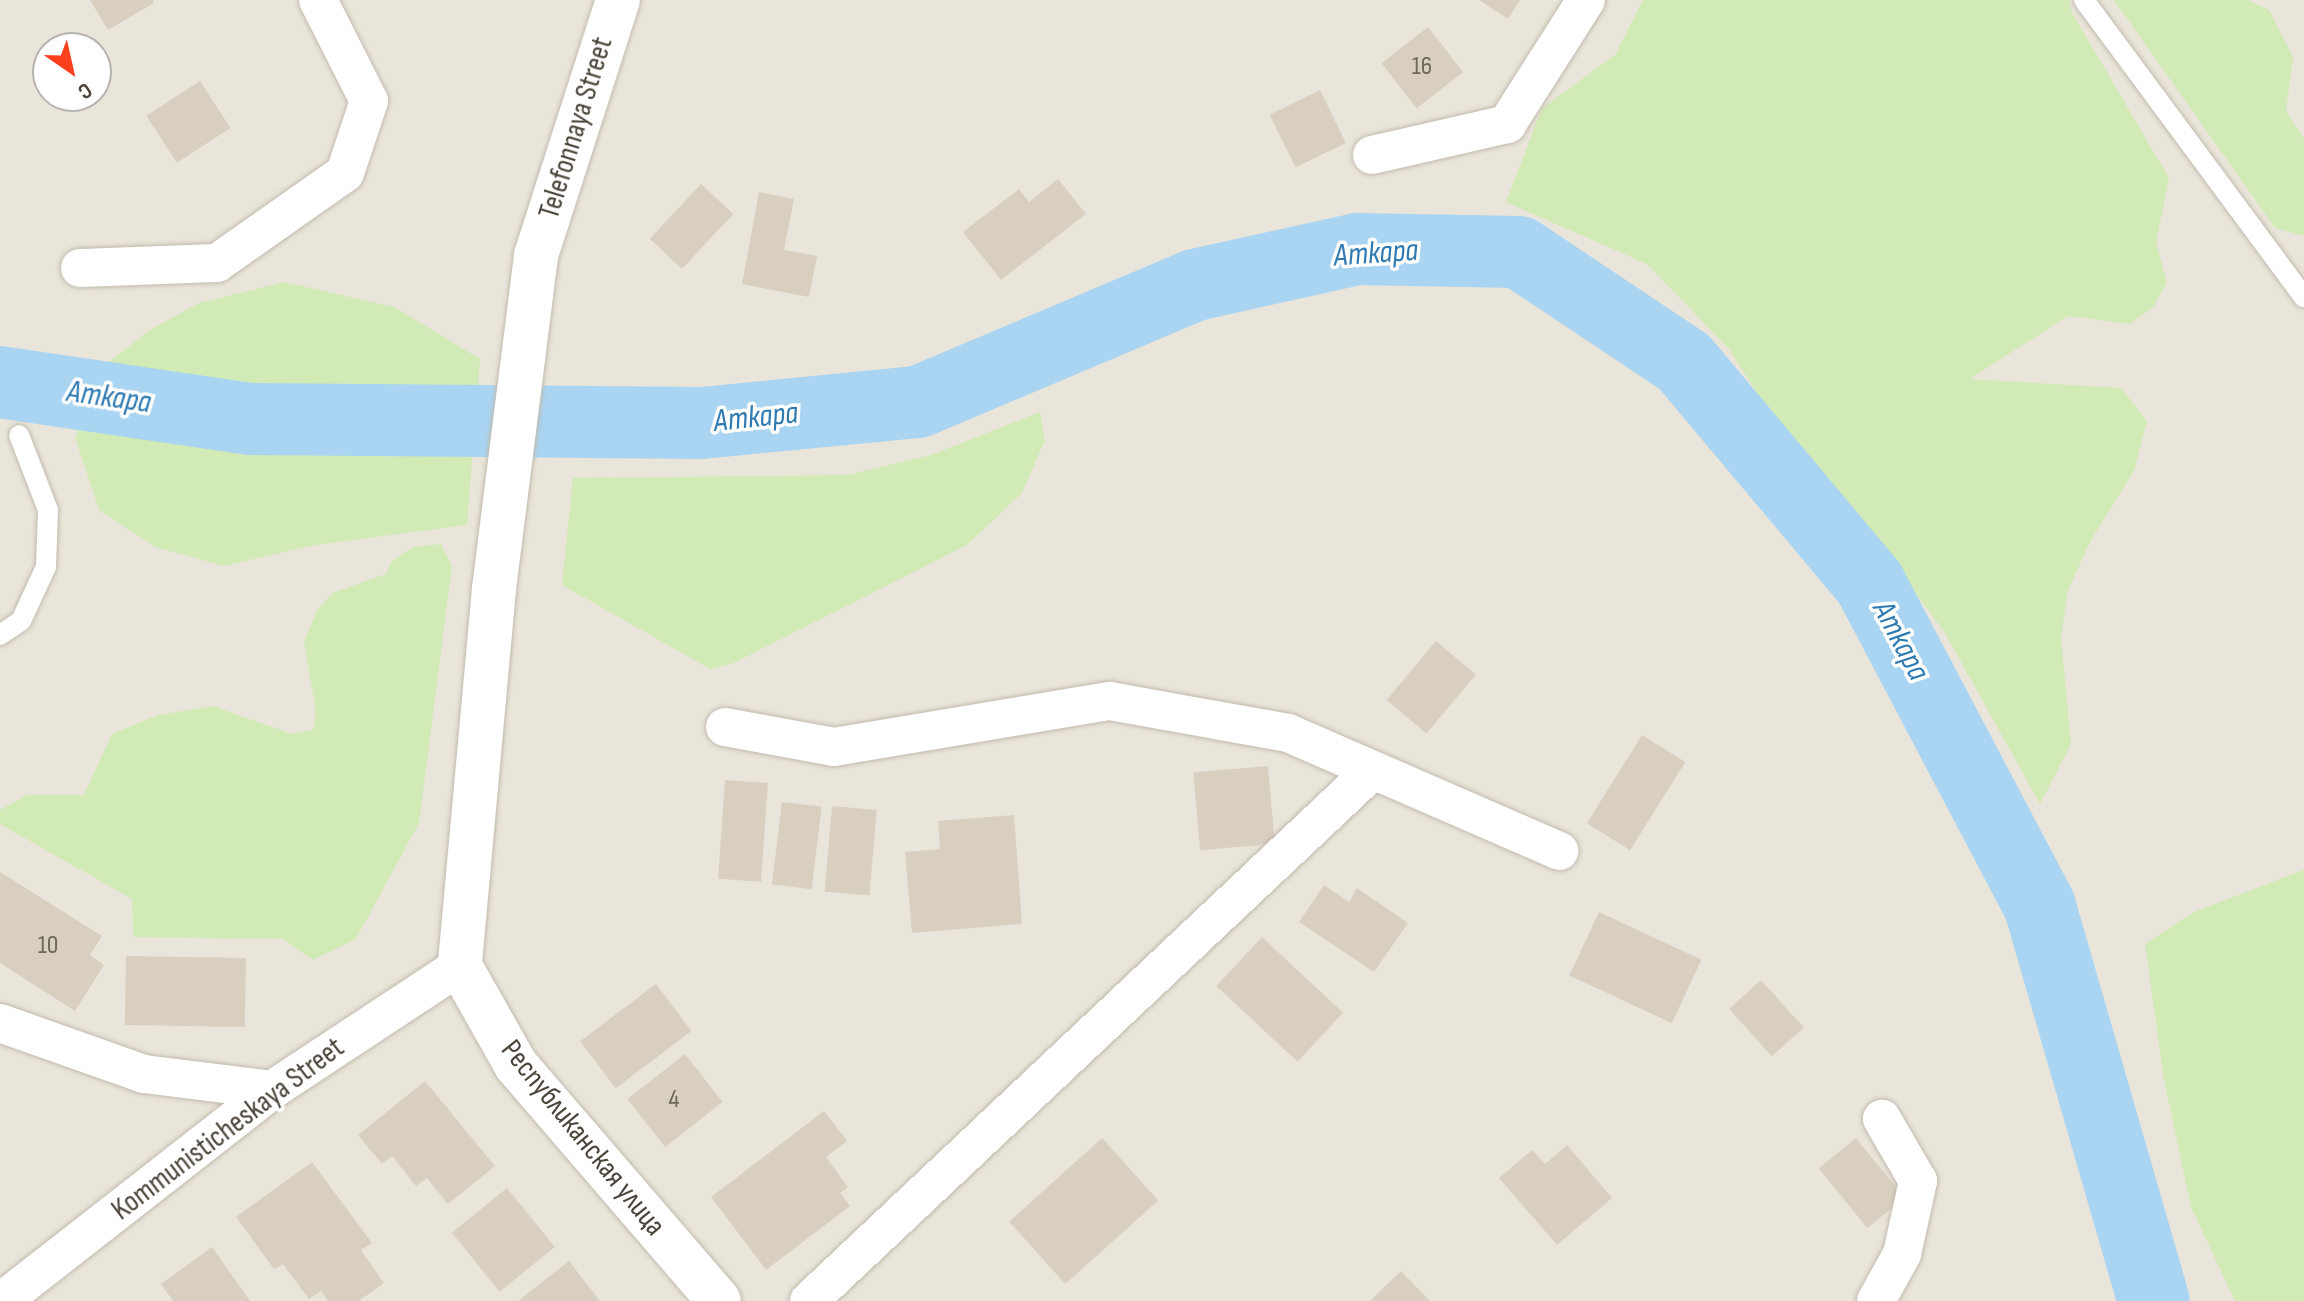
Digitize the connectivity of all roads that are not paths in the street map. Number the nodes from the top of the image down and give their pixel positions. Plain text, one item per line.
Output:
1 (318, 0) edge
2 (618, 0) edge
3 (1586, 0) edge
4 (2084, 0) edge
5 (1372, 155) dead end
6 (80, 268) dead end
7 (2304, 297) edge
8 (19, 435) dead end
9 (0, 635) edge
10 (725, 727) dead end
11 (1371, 772) junction
12 (1560, 851) dead end
13 (460, 966) junction
14 (0, 1023) edge
15 (272, 1090) junction
16 (1882, 1119) dead end
17 (2, 1301) edge
18 (719, 1301) edge
19 (809, 1301) edge
20 (1876, 1301) edge

1 - 6 street
2 - 13 street, Telefonnaya Street
3 - 5 street
4 - 7 lane
8 - 9 lane
10 - 11 street
11 - 12 street
11 - 19 street
13 - 15 street, Kommunisticheskaya Street
13 - 18 street, Республиканская улица
14 - 15 street
15 - 17 street, Kommunisticheskaya Street
16 - 20 street

